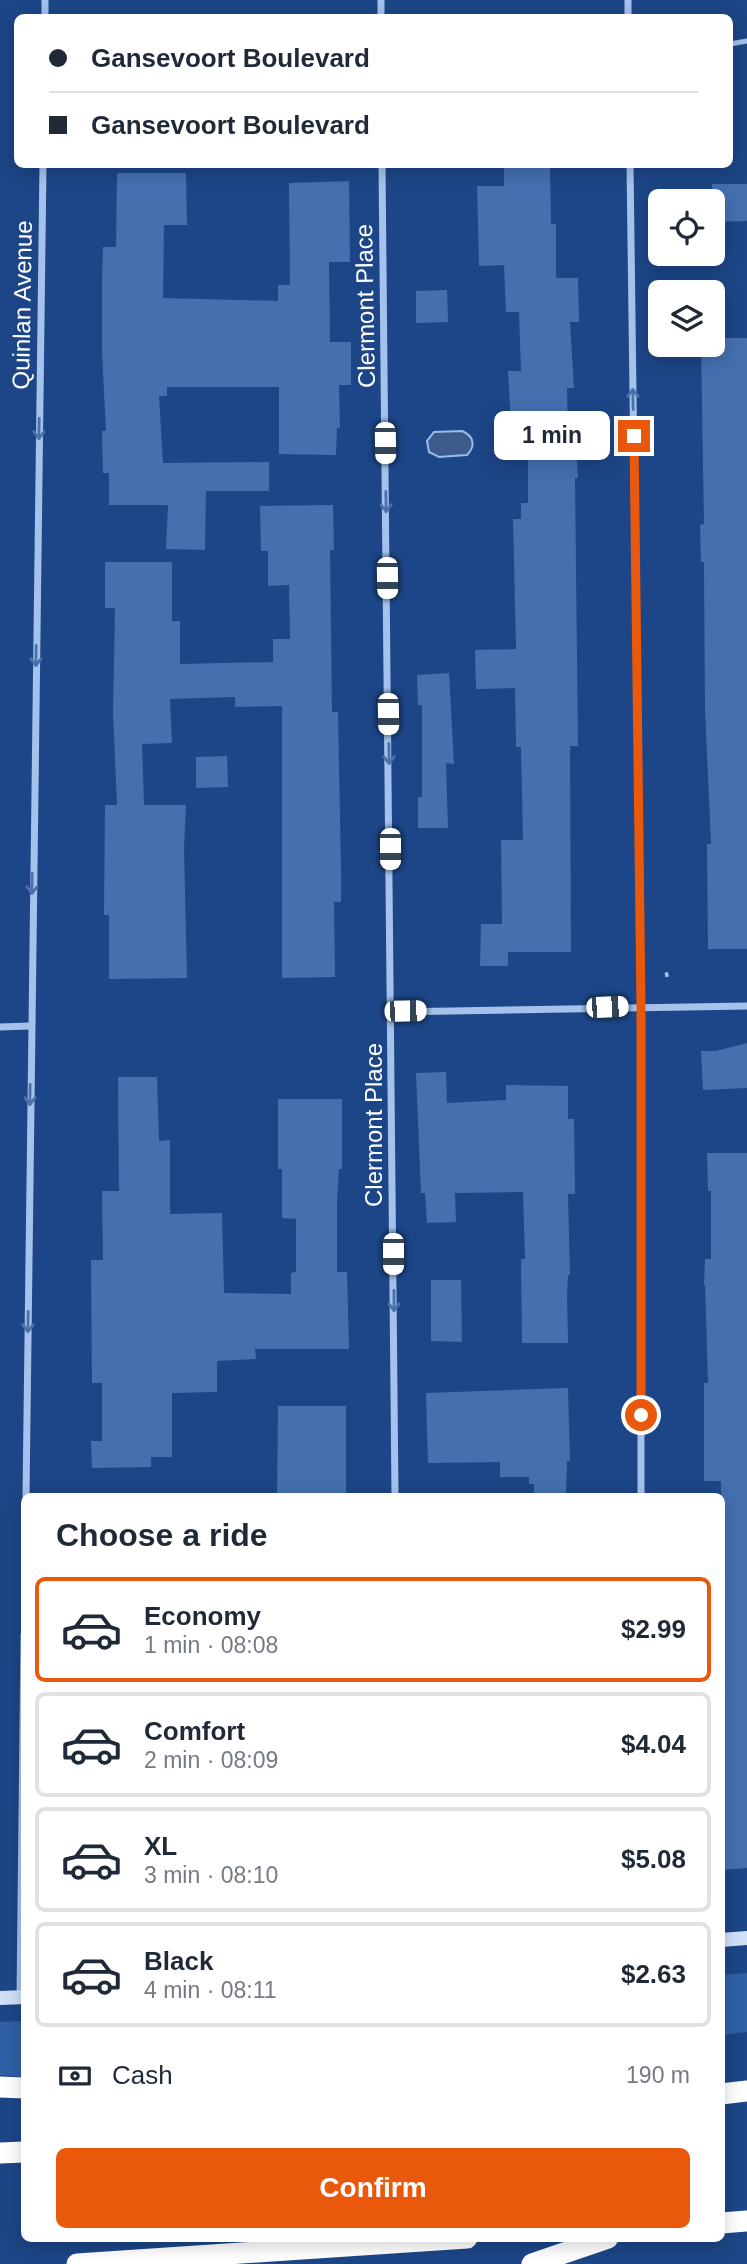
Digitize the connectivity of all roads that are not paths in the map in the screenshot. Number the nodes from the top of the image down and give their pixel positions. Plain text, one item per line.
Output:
1 (43, 168) edge
2 (382, 168) edge
3 (630, 168) edge
4 (641, 1006) junction
5 (747, 1006) edge
6 (391, 1012) junction
7 (30, 1026) junction
8 (0, 1027) edge
9 (26, 1493) edge
10 (395, 1493) edge
11 (641, 1493) edge
12 (747, 1938) edge
13 (725, 1940) edge
14 (0, 1998) edge
15 (21, 1998) edge
16 (0, 2087) edge
17 (21, 2088) edge
18 (747, 2091) edge
19 (725, 2094) edge
20 (21, 2152) edge
21 (0, 2154) edge
22 (747, 2221) edge
23 (725, 2223) edge
24 (407, 2242) edge
25 (596, 2242) edge
26 (77, 2264) edge
27 (532, 2264) edge

1 -> 7 street, Quinlan Avenue
2 -> 6 street, Clermont Place
4 -> 3 street
4 - 5 street
4 - 6 street
4 - 11 street
6 -> 10 street, Clermont Place
7 - 8 street
7 -> 9 street, Quinlan Avenue
12 - 13 main road
14 - 15 main road
16 - 17 highway
18 - 19 highway
20 - 21 highway
22 - 23 highway
24 - 26 highway
25 - 27 highway

